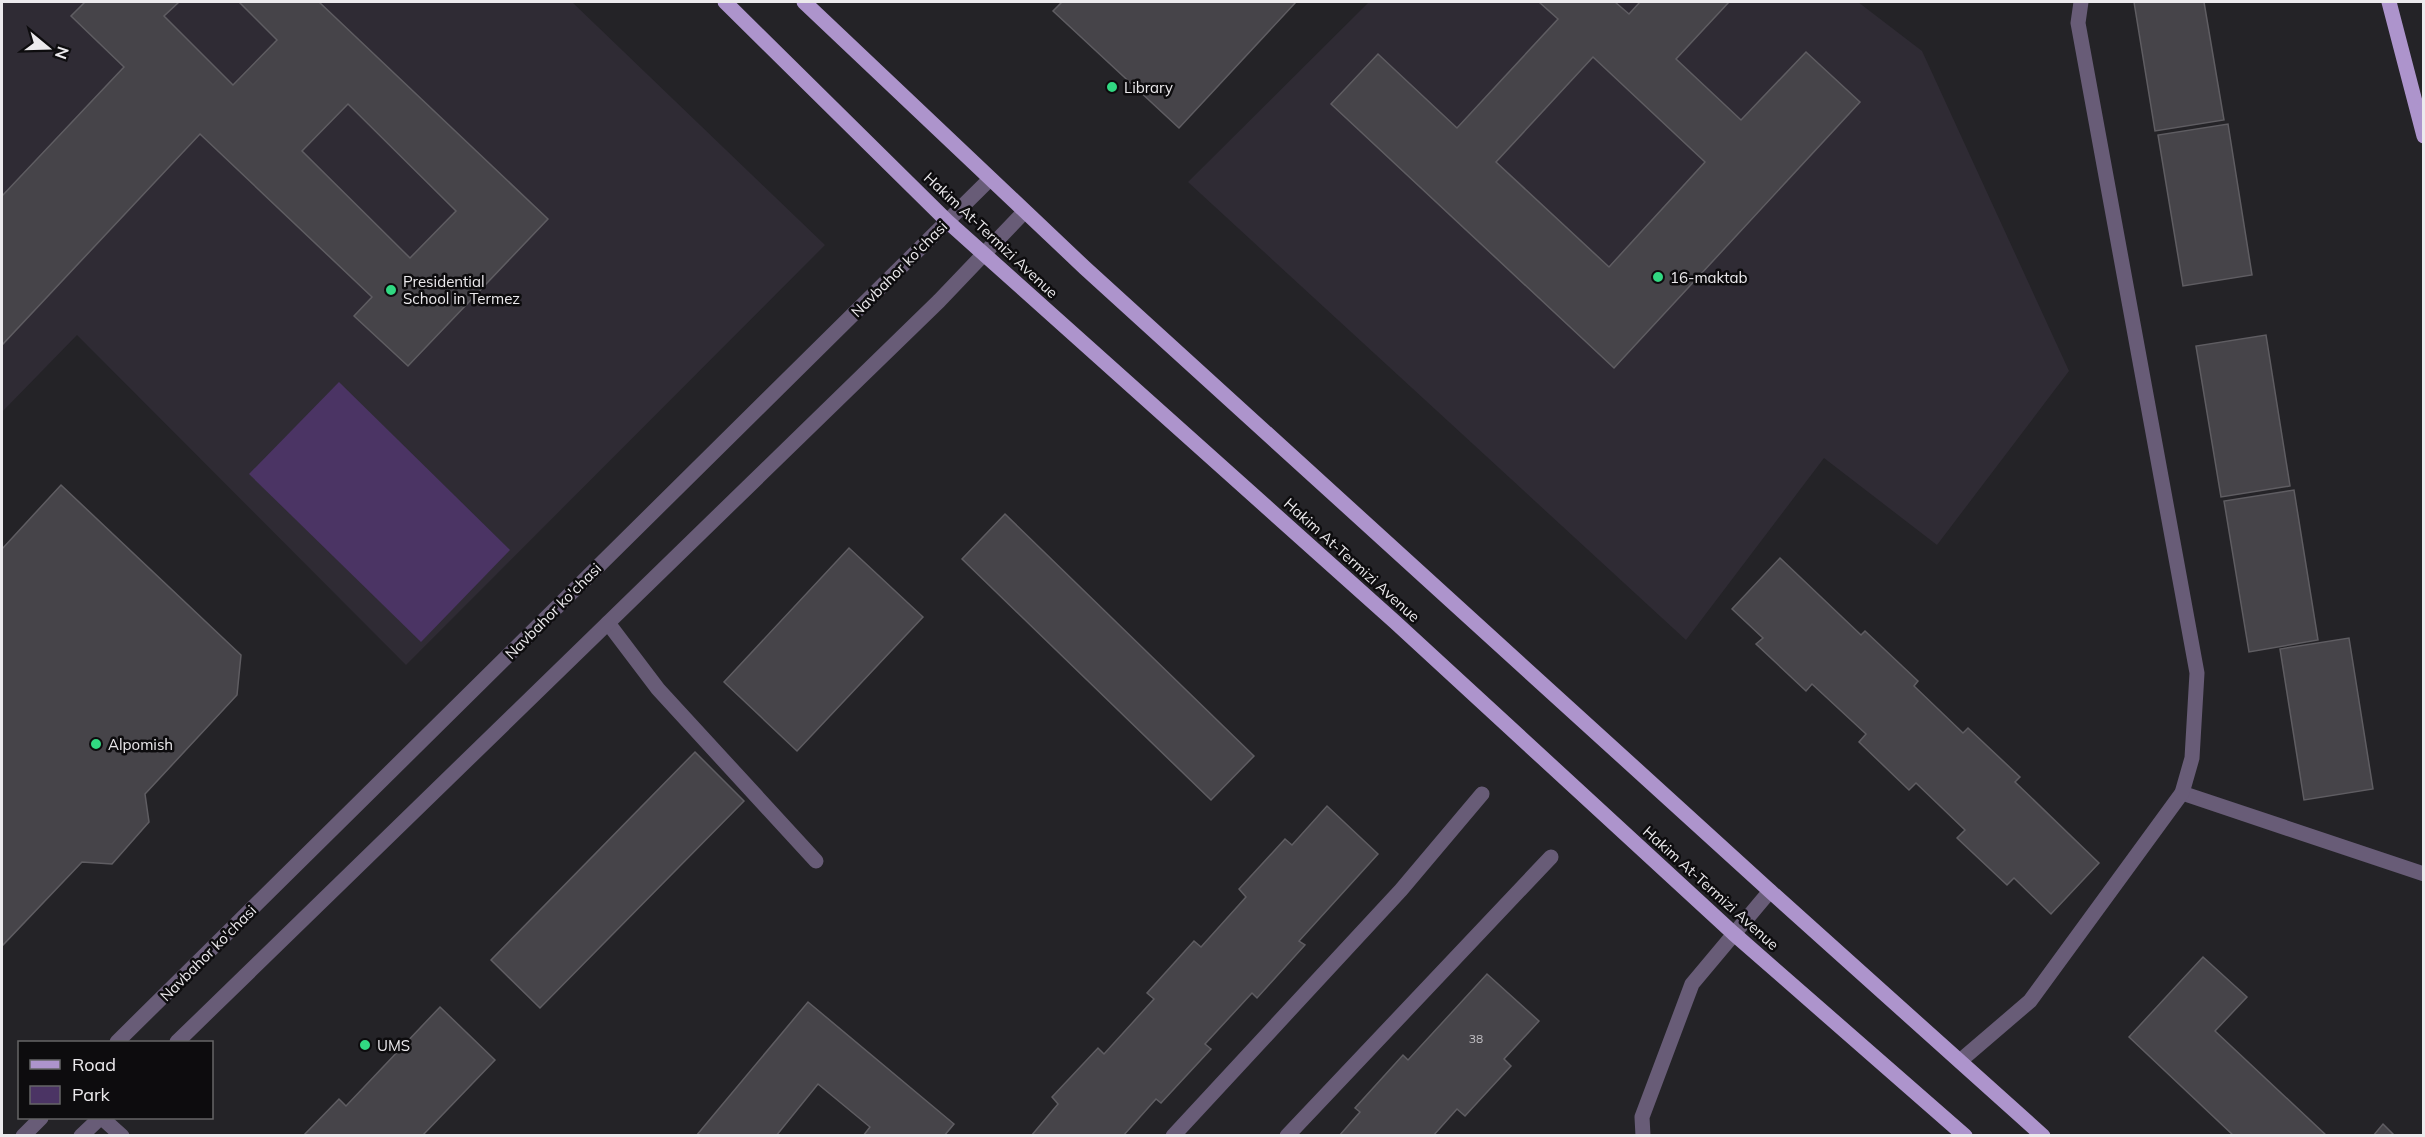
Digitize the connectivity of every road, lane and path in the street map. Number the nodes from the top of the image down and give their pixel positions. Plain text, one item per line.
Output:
1 (725, 2) edge
2 (804, 2) edge
3 (2081, 2) edge
4 (2389, 2) edge
5 (2424, 136) edge
6 (990, 179) junction
7 (1024, 212) junction
8 (947, 221) junction
9 (984, 255) junction
10 (608, 622) junction
11 (2182, 792) junction
12 (1482, 794) dead end
13 (1551, 856) dead end
14 (816, 861) dead end
15 (2424, 874) edge
16 (1770, 891) junction
17 (1733, 933) junction
18 (118, 1041) edge
19 (178, 1041) edge
20 (1960, 1061) junction
21 (40, 1119) edge
22 (100, 1119) edge
23 (102, 1119) edge
24 (23, 1136) edge
25 (81, 1136) edge
26 (122, 1136) edge
27 (1173, 1136) edge
28 (1287, 1136) edge
29 (1643, 1136) edge
30 (1965, 1136) edge
31 (2043, 1136) edge

1 - 8 main road, Hakim At-Termizi Avenue
2 - 6 main road
3 - 11 street
4 - 5 main road
6 - 7 main road
6 - 8 street, Navbahor ko'chasi
7 - 9 street
7 - 16 main road
8 - 9 main road, Hakim At-Termizi Avenue
8 - 18 street, Navbahor ko'chasi
9 - 10 street
9 - 17 main road, Hakim At-Termizi Avenue
10 - 14 street
10 - 19 street
11 - 15 street
11 - 20 street
12 - 27 street
13 - 28 street
16 - 17 street
16 - 20 main road
17 - 29 street
17 - 30 main road, Hakim At-Termizi Avenue
20 - 31 main road
21 - 24 street
22 - 25 street
23 - 26 street

